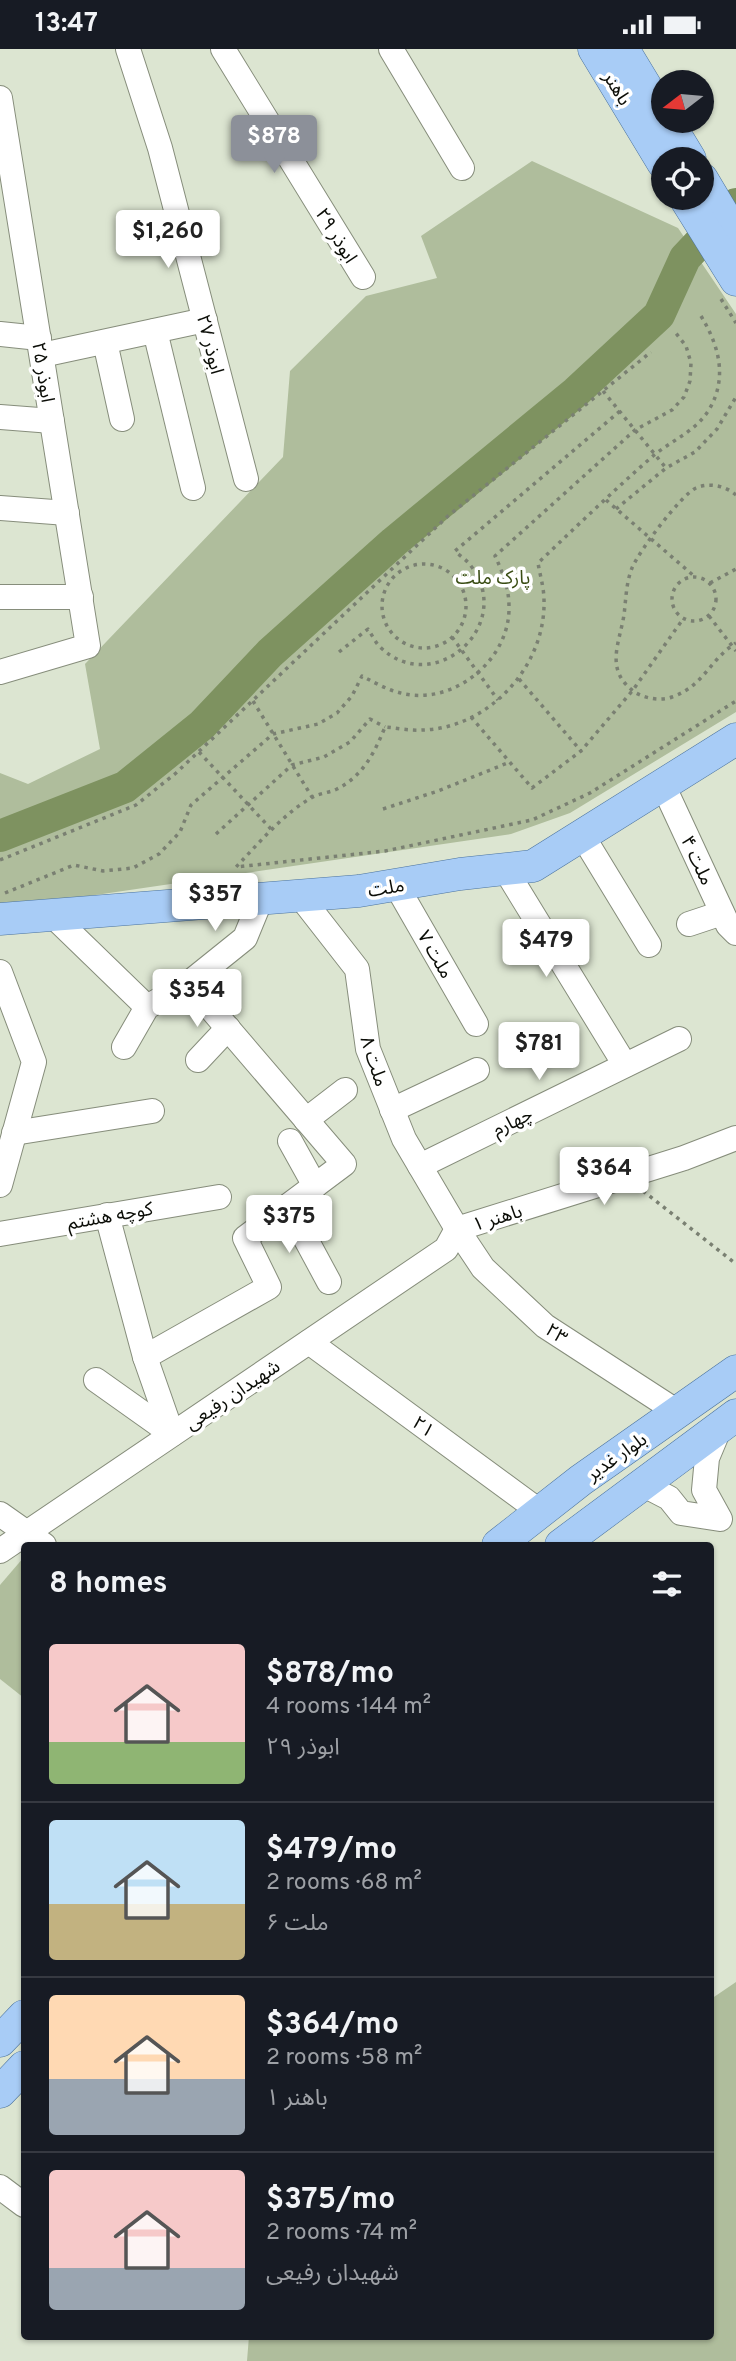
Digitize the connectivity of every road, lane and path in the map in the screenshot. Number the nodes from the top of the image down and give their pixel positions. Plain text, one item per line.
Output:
1 (128, 49) edge
2 (223, 49) edge
3 (391, 49) edge
4 (594, 49) edge
5 (623, 49) edge
6 (651, 95) edge
7 (0, 99) edge
8 (653, 147) edge
9 (463, 168) dead end
10 (714, 199) edge
11 (692, 210) edge
12 (736, 236) edge
13 (363, 277) dead end
14 (736, 280) edge
15 (701, 316) dead end
16 (205, 320) junction
17 (155, 331) junction
18 (675, 332) dead end
19 (0, 334) edge
20 (105, 342) junction
21 (40, 347) junction
22 (651, 352) dead end
23 (603, 391) junction
24 (736, 397) edge
25 (620, 411) junction
26 (0, 417) edge
27 (122, 419) dead end
28 (52, 421) junction
29 (635, 430) junction
30 (655, 454) junction
31 (666, 468) junction
32 (246, 479) dead end
33 (193, 488) dead end
34 (736, 495) edge
35 (606, 500) junction
36 (0, 508) edge
37 (616, 509) junction
38 (67, 513) junction
39 (651, 539) junction
40 (391, 569) junction
41 (736, 569) edge
42 (396, 574) junction
43 (695, 577) junction
44 (710, 583) junction
45 (0, 597) edge
46 (80, 597) junction
47 (709, 616) junction
48 (683, 618) junction
49 (452, 637) junction
50 (734, 644) edge
51 (461, 650) junction
52 (736, 651) edge
53 (339, 652) dead end
54 (478, 672) junction
55 (0, 673) edge
56 (519, 679) junction
57 (633, 690) junction
58 (498, 700) junction
59 (253, 701) junction
60 (736, 701) edge
61 (471, 717) junction
62 (385, 727) junction
63 (273, 734) junction
64 (736, 739) edge
65 (581, 751) junction
66 (199, 752) junction
67 (510, 762) junction
68 (292, 765) junction
69 (223, 777) junction
70 (663, 785) junction
71 (312, 797) junction
72 (248, 805) junction
73 (383, 809) dead end
74 (272, 829) junction
75 (216, 834) dead end
76 (582, 835) junction
77 (0, 860) edge
78 (505, 869) junction
79 (396, 885) junction
80 (0, 895) edge
81 (300, 896) junction
82 (261, 899) junction
83 (52, 915) junction
84 (0, 919) edge
85 (729, 923) edge
86 (689, 924) dead end
87 (649, 945) dead end
88 (0, 972) edge
89 (189, 983) junction
90 (147, 1007) junction
91 (7, 1013) edge
92 (475, 1024) dead end
93 (228, 1028) junction
94 (679, 1039) dead end
95 (124, 1047) dead end
96 (198, 1060) dead end
97 (625, 1065) junction
98 (477, 1070) dead end
99 (345, 1090) dead end
100 (392, 1110) junction
101 (152, 1111) dead end
102 (306, 1120) junction
103 (14, 1133) junction
104 (736, 1138) edge
105 (290, 1141) dead end
106 (420, 1166) junction
107 (1, 1175) edge
108 (625, 1177) junction
109 (315, 1186) junction
110 (219, 1196) dead end
111 (288, 1206) junction
112 (107, 1215) junction
113 (457, 1229) junction
114 (0, 1234) edge
115 (736, 1264) edge
116 (329, 1282) dead end
117 (309, 1342) junction
118 (145, 1357) junction
119 (736, 1371) edge
120 (96, 1380) dead end
121 (679, 1413) junction
122 (728, 1421) edge
123 (172, 1434) junction
124 (643, 1485) junction
125 (540, 1511) junction
126 (0, 1514) edge
127 (35, 1539) edge
128 (502, 1542) edge
129 (565, 1542) edge
130 (21, 1544) edge
131 (0, 1551) edge
132 (21, 2070) edge
133 (0, 2092) edge
134 (0, 2187) edge
135 (21, 2203) edge

1 - 16 street, ابوذر ۲۷
2 - 13 street, ابوذر ۲۹
3 - 9 street
4 - 8 main road, باهنر
5 - 6 main road, باهنر
7 - 21 street, ابوذر ۲۵
10 - 12 main road
11 - 14 main road
15 - 30 path
16 - 17 street
16 - 32 street, ابوذر ۲۷
17 - 20 street
17 - 33 street
18 - 29 path
19 - 21 street
20 - 21 street
20 - 27 street
21 - 28 street, ابوذر ۲۵
22 - 23 path
23 - 25 path
23 - 40 path
24 - 31 path
25 - 29 path
25 - 51 path
26 - 28 street
28 - 38 street, ابوذر ۲۵
29 - 30 path
29 - 54 path
30 - 31 path
30 - 35 path
31 - 37 path
34 - 39 path
35 - 37 path
35 - 56 path
36 - 38 street
37 - 39 path
38 - 46 street, ابوذر ۲۵
39 - 43 path
39 - 57 path
40 - 42 path
40 - 59 path
41 - 44 path
42 - 49 path
42 - 49 path
43 - 44 path
43 - 48 path
44 - 47 path
45 - 46 street
46 - 55 street, ابوذر ۲۵
47 - 48 path
47 - 50 path
48 - 57 path
49 - 51 path
50 - 52 path
50 - 57 path
51 - 53 path
51 - 54 path
54 - 58 path
54 - 63 path
56 - 58 path
56 - 65 path
57 - 65 path
58 - 61 path
59 - 63 path
59 - 66 path
60 - 74 path
61 - 62 path
61 - 67 path
62 - 68 path
62 - 71 path
63 - 68 path
63 - 69 path
64 - 70 main road, ملت
65 - 67 path
66 - 69 path
66 - 77 path
67 - 73 path
68 - 71 path
68 - 72 path
69 - 72 path
69 - 80 path
70 - 76 main road, ملت
70 - 85 street, ۴ ملت
71 - 74 path
72 - 74 path
72 - 75 path
76 - 78 main road, ملت
76 - 87 street
78 - 79 main road, ملت
78 - 97 street
79 - 81 main road, ملت
79 - 92 street, ۷ ملت
81 - 82 main road, ملت
81 - 100 street, ۸ ملت
82 - 83 main road, ملت
82 - 89 street
83 - 84 main road, ملت
83 - 90 street
85 - 86 street
88 - 91 street
89 - 90 street
89 - 93 street
90 - 95 street
91 - 103 street
93 - 96 street
93 - 102 street
94 - 97 street, چهارم
97 - 106 street, چهارم
98 - 100 street
99 - 102 street
100 - 106 street, ۸ ملت
101 - 103 street
102 - 109 street
103 - 107 street
104 - 108 street, باهنر ۱
105 - 109 street
106 - 113 street, ۸ ملت
108 - 113 street, باهنر ۱
108 - 115 path
109 - 111 street
110 - 112 street, کوچه هشتم
111 - 116 street
111 - 118 street
112 - 114 street, کوچه هشتم
112 - 118 street
113 - 117 street, شهیدان رفیعی
113 - 121 street, ۲۳
117 - 123 street, شهیدان رفیعی
117 - 125 street, ۲۱
118 - 123 street
119 - 121 main road, بلوار غدیر
120 - 123 street
121 - 125 main road, بلوار غدیر
122 - 124 main road, بلوار غدیر
122 - 124 street
123 - 127 street, شهیدان رفیعی
124 - 129 main road, بلوار غدیر
125 - 128 main road, بلوار غدیر
126 - 127 street
130 - 131 street, شهیدان رفیعی
132 - 133 main road
134 - 135 street

